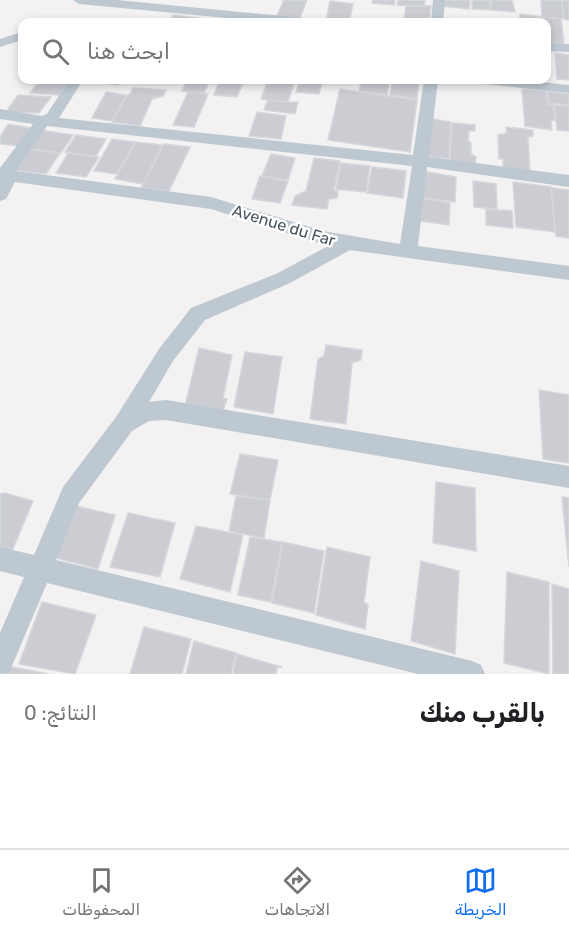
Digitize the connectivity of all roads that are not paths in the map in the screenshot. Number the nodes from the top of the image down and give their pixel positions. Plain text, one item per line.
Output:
1 (79, 0) edge
2 (439, 0) edge
3 (250, 18) edge
4 (437, 18) edge
5 (0, 29) edge
6 (18, 31) edge
7 (18, 37) edge
8 (0, 43) edge
9 (551, 47) edge
10 (569, 48) edge
11 (73, 84) edge
12 (430, 84) edge
13 (527, 84) edge
14 (569, 88) edge
15 (0, 114) edge
16 (43, 121) junction
17 (420, 161) junction
18 (3, 174) edge
19 (569, 181) edge
20 (0, 195) edge
21 (348, 243) junction
22 (408, 252) junction
23 (569, 273) edge
24 (124, 424) junction
25 (569, 477) edge
26 (0, 559) edge
27 (39, 567) junction
28 (0, 663) edge
29 (434, 669) edge
30 (472, 674) edge

1 - 3 street
2 - 4 street
5 - 6 street
7 - 8 street
9 - 10 street
11 - 16 street
12 - 17 street
13 - 14 street
15 - 16 street
16 - 17 street
16 - 18 street
17 - 19 street
17 - 22 street
18 - 20 street
18 - 21 street, Avenue du Far
21 - 22 street, Avenue du Far
21 - 24 street
22 - 23 street, Avenue du Far
24 - 25 street
24 - 27 street
26 - 27 street
27 - 28 street
27 - 29 street
29 - 30 street

